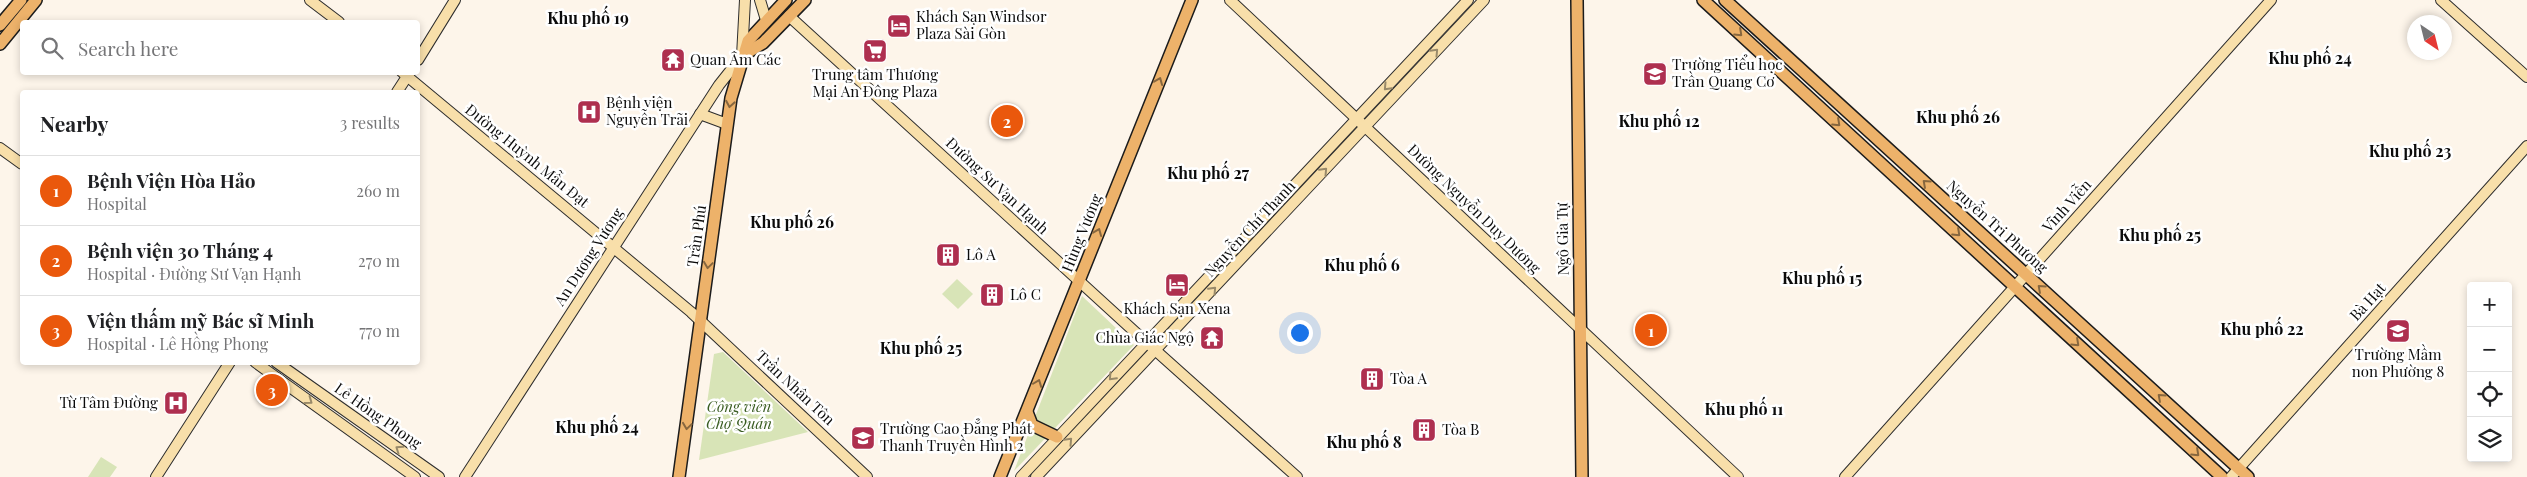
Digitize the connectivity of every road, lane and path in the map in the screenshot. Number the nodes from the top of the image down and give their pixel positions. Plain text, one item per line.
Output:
1 (21, 0) edge
2 (36, 0) edge
3 (310, 0) edge
4 (455, 0) edge
5 (745, 0) edge
6 (760, 0) edge
7 (805, 0) edge
8 (1192, 0) edge
9 (1230, 0) edge
10 (1468, 0) edge
11 (1484, 0) edge
12 (1577, 0) edge
13 (1703, 0) edge
14 (1725, 0) edge
15 (2271, 0) edge
16 (2441, 0) edge
17 (782, 3) edge
18 (789, 16) junction
19 (336, 20) edge
20 (766, 20) junction
21 (0, 25) edge
22 (776, 30) junction
23 (0, 44) edge
24 (742, 56) junction
25 (420, 57) edge
26 (406, 75) edge
27 (407, 75) edge
28 (2527, 77) edge
29 (399, 90) edge
30 (700, 114) junction
31 (1357, 118) junction
32 (727, 124) junction
33 (1366, 126) junction
34 (2527, 146) edge
35 (0, 148) edge
36 (20, 163) edge
37 (1946, 201) junction
38 (1935, 213) junction
39 (614, 246) junction
40 (2026, 275) junction
41 (1078, 281) junction
42 (2016, 288) junction
43 (702, 321) junction
44 (1582, 332) junction
45 (1146, 342) junction
46 (1155, 351) junction
47 (228, 365) edge
48 (259, 365) edge
49 (280, 365) edge
50 (1027, 412) junction
51 (1057, 437) junction
52 (1036, 460) junction
53 (1045, 468) junction
54 (2235, 473) edge
55 (156, 477) edge
56 (416, 477) edge
57 (439, 477) edge
58 (465, 477) edge
59 (679, 477) edge
60 (867, 477) edge
61 (1000, 477) edge
62 (1021, 477) edge
63 (1036, 477) edge
64 (1297, 477) edge
65 (1582, 477) edge
66 (1738, 477) edge
67 (1845, 477) edge
68 (2222, 477) edge
69 (2248, 477) edge

1 - 21 main road
2 - 23 main road
3 - 19 street
4 - 25 street
5 - 24 street, Trần Phú
6 - 20 street
7 - 18 main road, An Dương Vương
41 -> 8 main road, Hùng Vương
9 - 31 street
10 -> 31 street, Nguyễn Chí Thanh
33 -> 11 street, Nguyễn Chí Thanh
12 - 44 main road, Ngô Gia Tự
13 -> 38 main road, Nguyễn Tri Phương
37 -> 14 main road, Nguyễn Tri Phương
15 - 40 street, Vĩnh Viễn
16 - 28 street
17 - 18 main road
17 - 20 main road, An Dương Vương
18 - 22 main road, An Dương Vương
18 - 41 street, Đường Sư Vạn Hạnh
20 - 22 main road
20 - 24 main road, An Dương Vương
22 - 24 main road, An Dương Vương
24 - 30 street, An Dương Vương
24 -> 32 main road, Trần Phú
26 - 29 street
27 - 39 street, Đường Huỳnh Mẫn Đạt
30 - 32 street
30 - 39 street, An Dương Vương
31 - 33 street, Đường Nguyễn Duy Dương
31 - 45 street, Nguyễn Chí Thanh
32 -> 43 main road, Trần Phú
33 - 44 street, Đường Nguyễn Duy Dương
46 -> 33 street, Nguyễn Chí Thanh
34 - 54 street, Bà Hạt
35 - 36 street
37 - 38 main road
37 - 40 main road, Nguyễn Tri Phương
38 -> 42 main road, Nguyễn Tri Phương
39 - 43 street, Đường Huỳnh Mẫn Đạt
39 - 58 street, An Dương Vương
40 - 42 street, Vĩnh Viễn
54 -> 40 main road, Nguyễn Tri Phương
41 - 45 street, Đường Sư Vạn Hạnh
50 -> 41 main road, Hùng Vương
42 - 67 street, Vĩnh Viễn
42 -> 68 main road, Nguyễn Tri Phương
43 -> 59 main road, Trần Phú
43 - 60 street, Trần Nhân Tôn
44 - 65 main road, Ngô Gia Tự
44 - 66 street, Đường Nguyễn Duy Dương
45 - 46 street, Đường Sư Vạn Hạnh
45 -> 51 street, Nguyễn Chí Thanh
53 -> 46 street, Nguyễn Chí Thanh
46 - 64 street, Đường Sư Vạn Hạnh
47 - 55 street
48 -> 56 street, Lê Hồng Phong
57 -> 49 street, Lê Hồng Phong
50 - 51 main road
50 - 61 main road, Hùng Vương
51 - 52 street, Nguyễn Chí Thanh
52 - 53 street
52 - 62 street, Nguyễn Chí Thanh
53 - 63 street, Nguyễn Chí Thanh
54 - 69 main road, Nguyễn Tri Phương

